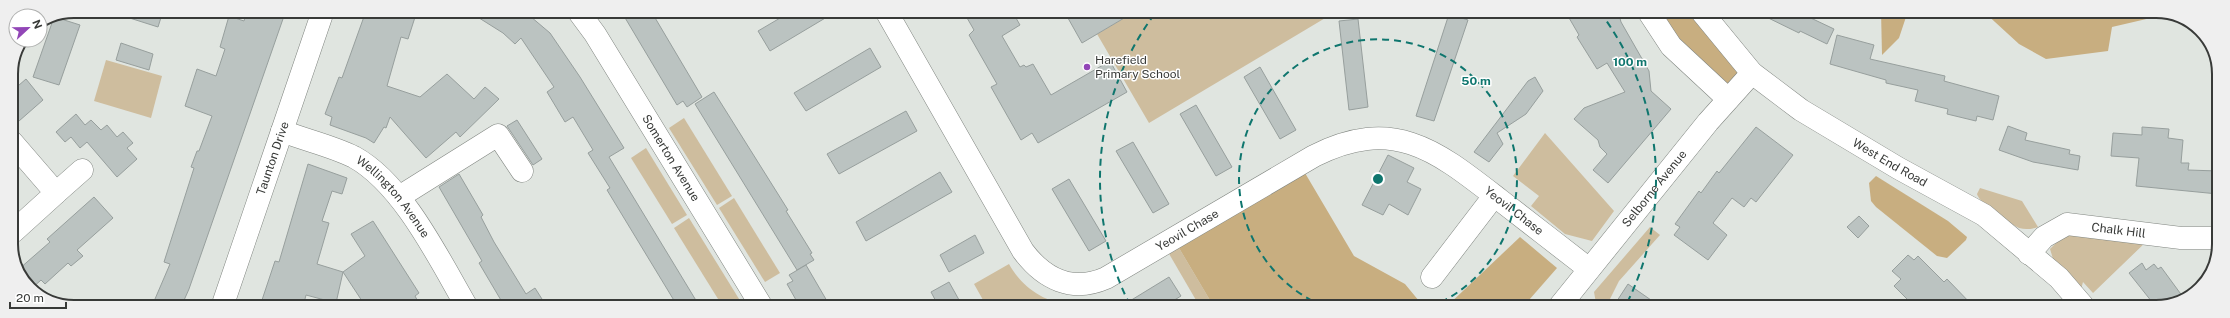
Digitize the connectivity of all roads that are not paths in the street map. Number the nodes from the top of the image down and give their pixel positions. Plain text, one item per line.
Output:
1 (321, 18) edge
2 (583, 18) edge
3 (890, 18) edge
4 (1653, 18) edge
5 (1707, 18) edge
6 (1752, 73) junction
7 (1728, 99) junction
8 (282, 132) junction
9 (18, 149) edge
10 (82, 170) dead end
11 (522, 171) dead end
12 (56, 193) junction
13 (1494, 196) junction
14 (399, 197) junction
15 (18, 227) edge
16 (2212, 238) edge
17 (2029, 254) junction
18 (1589, 269) junction
19 (1432, 277) dead end
20 (224, 300) edge
21 (464, 300) edge
22 (758, 300) edge
23 (1569, 300) edge
24 (2078, 300) edge

1 - 8 street, Taunton Drive
2 - 22 street, Somerton Avenue
3 - 13 street, Yeovil Chase
4 - 7 street
5 - 6 street, West End Road
6 - 7 street, Selborne Avenue
6 - 17 street, West End Road
7 - 18 street, Selborne Avenue
8 - 14 street, Wellington Avenue
8 - 20 street, Taunton Drive
9 - 12 street
10 - 12 street
11 - 14 street
12 - 15 street
13 - 18 street, Yeovil Chase
13 - 19 street
14 - 21 street, Wellington Avenue
16 - 17 street, Chalk Hill
17 - 24 street, West End Road
18 - 23 street, Selborne Avenue

